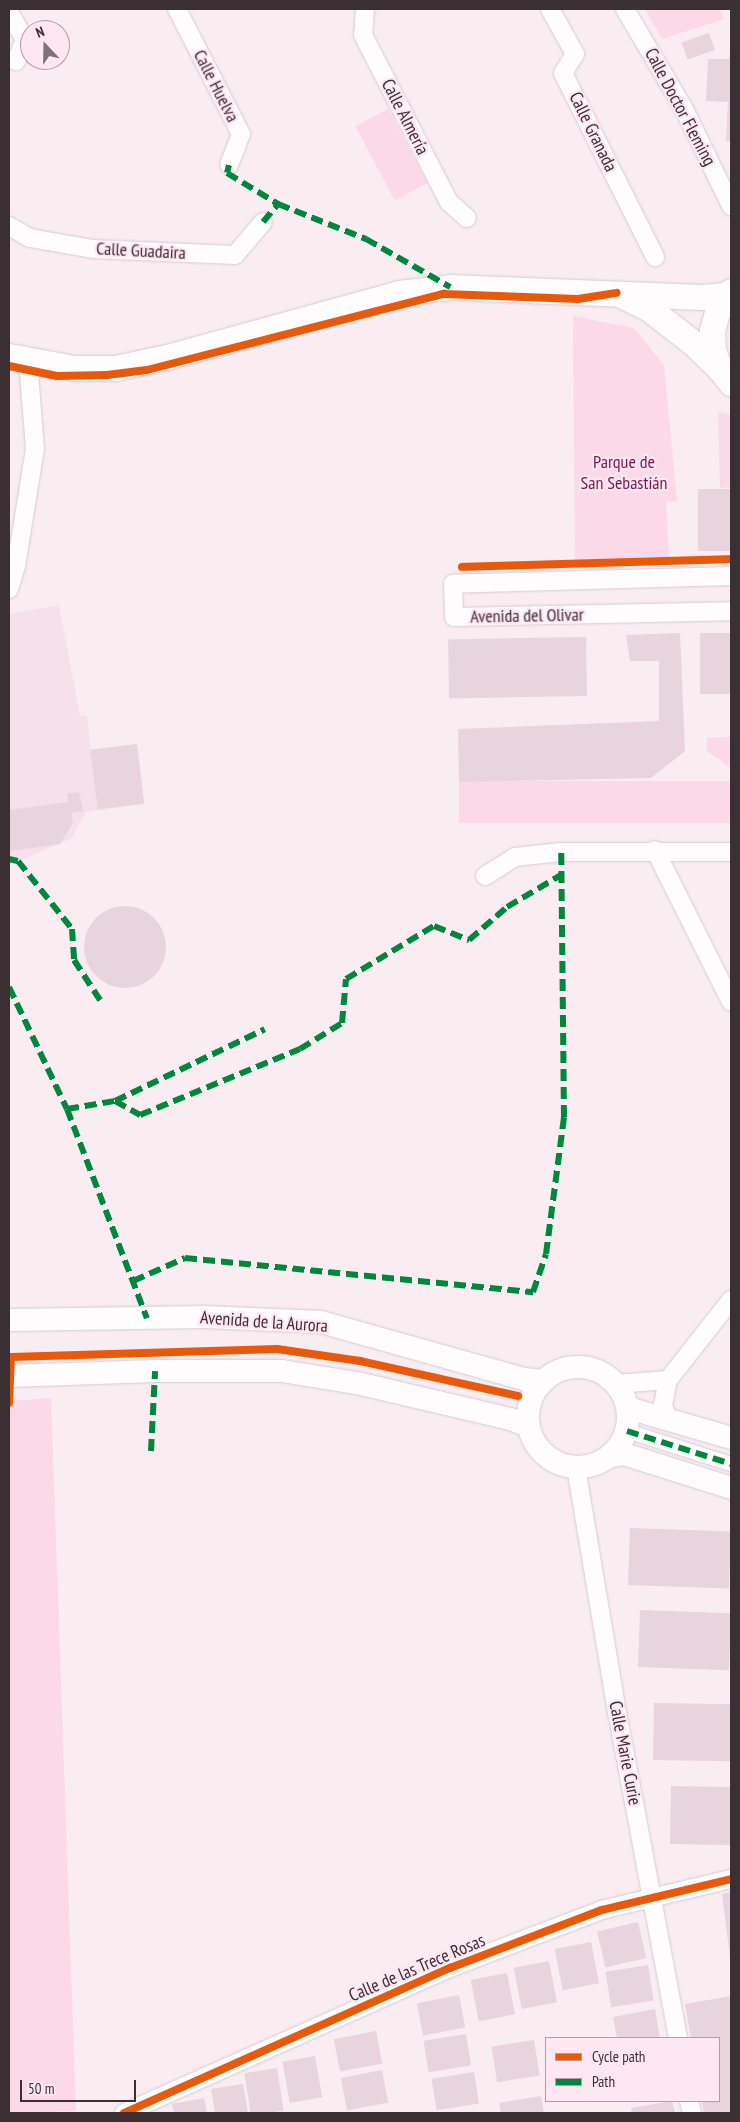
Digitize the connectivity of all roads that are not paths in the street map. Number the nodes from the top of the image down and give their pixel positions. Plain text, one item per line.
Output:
1 (177, 9) edge
2 (365, 9) edge
3 (550, 9) edge
4 (625, 9) edge
5 (9, 12) edge
6 (16, 61) dead end
7 (229, 165) dead end
8 (731, 206) edge
9 (467, 218) dead end
10 (263, 222) dead end
11 (9, 226) edge
12 (655, 257) dead end
13 (617, 293) junction
14 (729, 293) edge
15 (19, 358) edge
16 (726, 376) edge
17 (731, 576) edge
18 (9, 590) edge
19 (731, 611) edge
20 (655, 850) junction
21 (731, 852) edge
22 (486, 876) dead end
23 (731, 1002) edge
24 (731, 1300) edge
25 (9, 1320) edge
26 (9, 1376) edge
27 (668, 1380) junction
28 (542, 1381) junction
29 (616, 1384) junction
30 (628, 1408) junction
31 (668, 1419) junction
32 (528, 1426) junction
33 (627, 1431) junction
34 (731, 1438) edge
35 (610, 1456) junction
36 (731, 1464) edge
37 (576, 1467) junction
38 (731, 1488) edge
39 (731, 1879) edge
40 (652, 1896) junction
41 (678, 2037) edge
42 (124, 2113) edge

1 - 7 street, Calle Huelva
2 - 9 street, Calle Almería
3 - 12 street, Calle Granada
4 - 8 street, Calle Doctor Fleming
5 - 6 street
10 - 11 street, Calle Guadaira
13 - 14 main road
13 - 15 main road
13 - 16 main road
14 - 16 main road
15 - 18 street
17 - 19 street, Avenida del Olivar
20 - 21 street
20 - 22 street
20 - 23 street
24 - 27 street
25 - 28 street, Avenida de la Aurora
26 - 32 street
27 - 29 street
27 - 31 street
28 - 29 street
28 - 32 street
29 - 30 street
30 - 31 street
30 - 33 street
31 - 34 street
32 - 37 street
33 - 35 street
33 - 36 street
35 - 37 street
35 - 38 street
37 - 40 street, Calle Marie Curie
39 - 40 street, Calle de las Trece Rosas
40 - 41 street, Calle Marie Curie
40 - 42 street, Calle de las Trece Rosas

